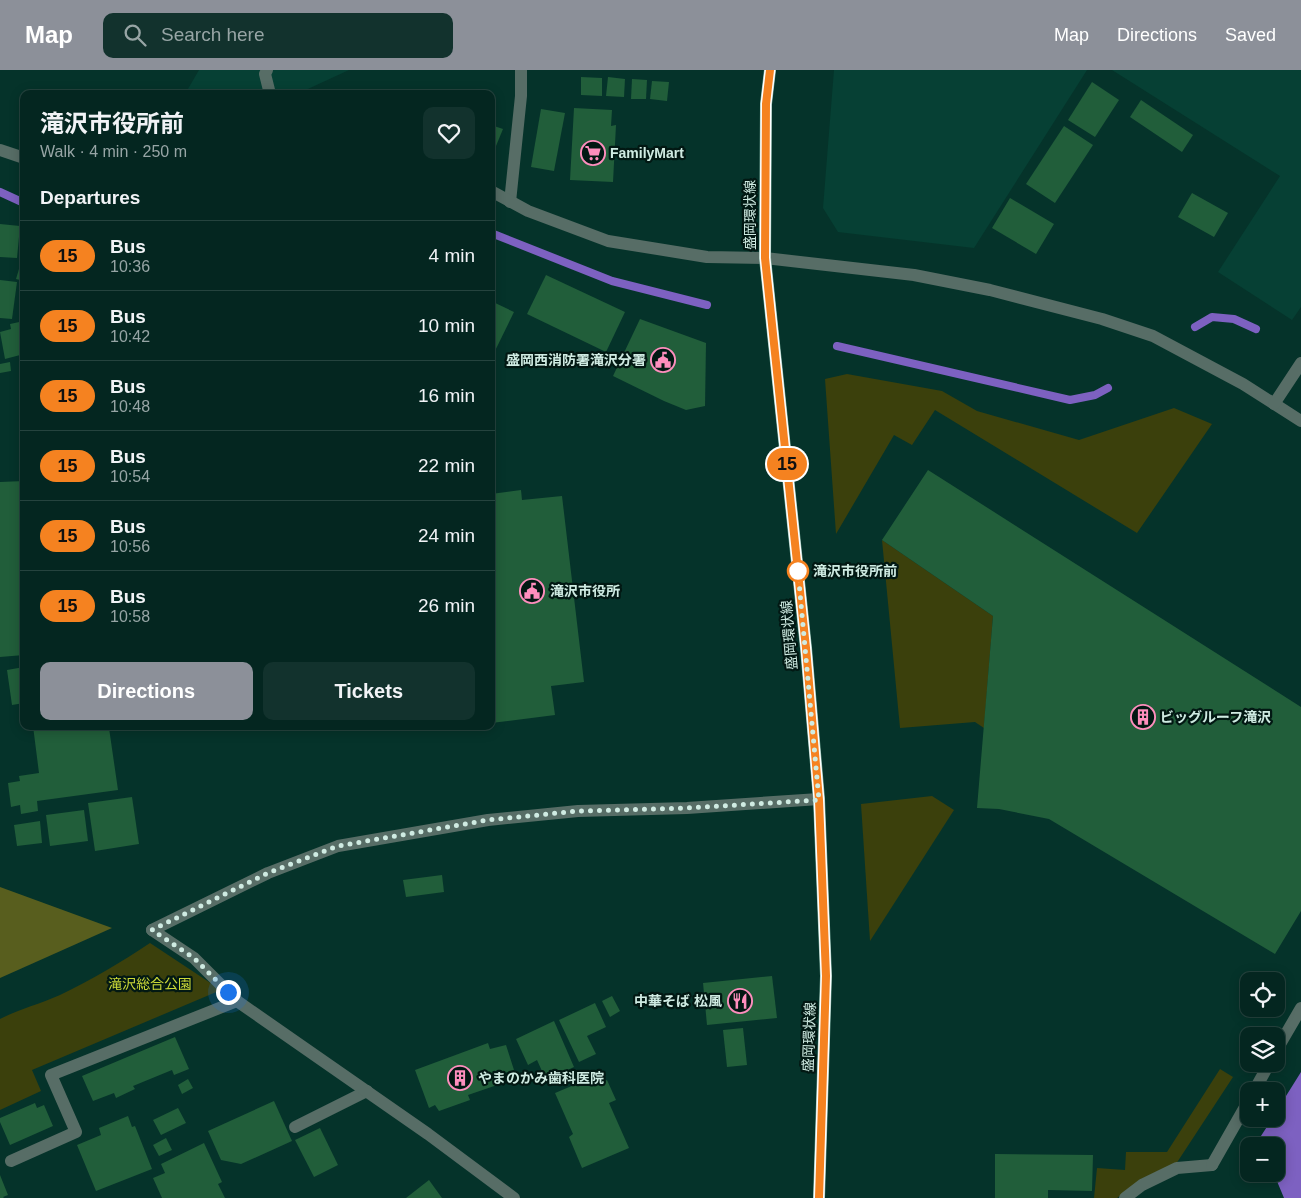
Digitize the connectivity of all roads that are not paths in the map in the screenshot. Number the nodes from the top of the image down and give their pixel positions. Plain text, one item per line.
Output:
1 (267, 70) edge
2 (521, 70) edge
3 (770, 70) edge
4 (269, 90) edge
5 (0, 150) edge
6 (20, 157) edge
7 (495, 193) edge
8 (510, 202) junction
9 (765, 258) junction
10 (1301, 363) edge
11 (1274, 404) junction
12 (1301, 421) edge
13 (819, 800) junction
14 (236, 1001) junction
15 (1301, 1008) edge
16 (1285, 1036) edge
17 (367, 1092) junction
18 (1240, 1116) edge
19 (295, 1127) dead end
20 (11, 1162) dead end
21 (514, 1198) edge
22 (819, 1198) edge
23 (1125, 1198) edge

1 - 4 street
2 - 8 street
3 - 9 main road, 盛岡環状線
5 - 6 street
7 - 8 street
8 - 9 street
9 - 11 street
9 - 13 main road, 盛岡環状線
10 - 11 street
11 - 12 street
13 - 14 street
13 - 22 main road, 盛岡環状線
14 - 17 street
14 - 20 street
15 - 16 street
17 - 19 street
17 - 21 street
18 - 23 street

